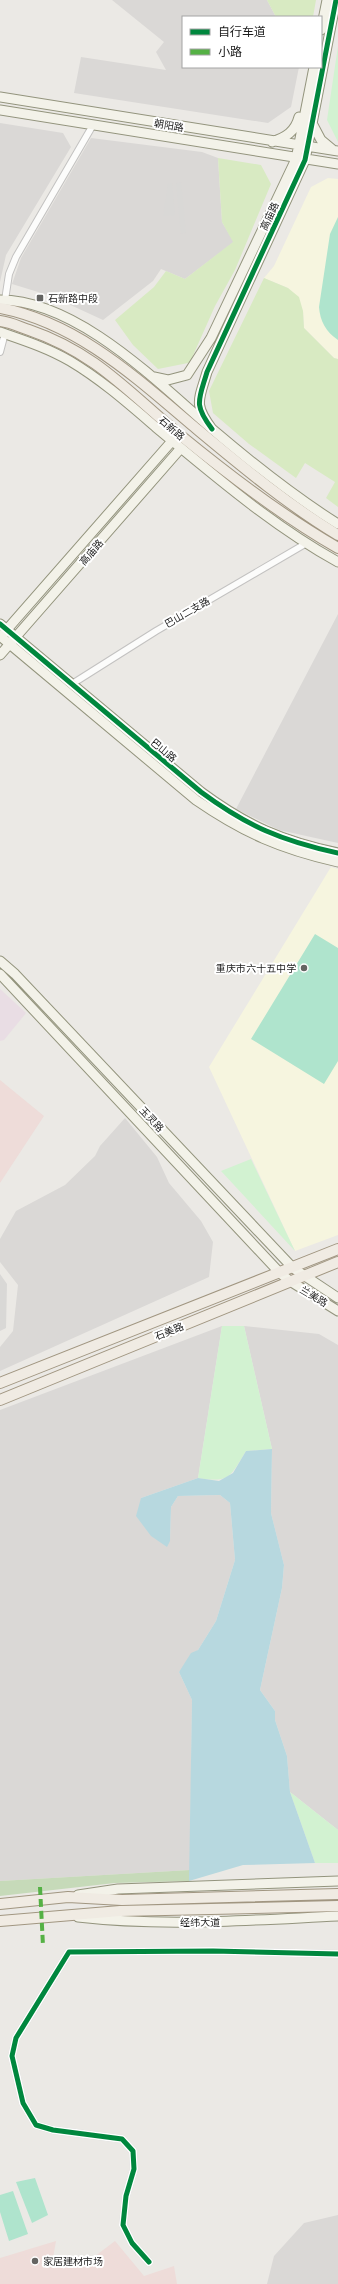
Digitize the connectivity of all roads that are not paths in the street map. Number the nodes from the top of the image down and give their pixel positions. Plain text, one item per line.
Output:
1 (327, 0) edge
2 (336, 0) edge
3 (322, 25) edge
4 (314, 68) edge
5 (310, 88) junction
6 (0, 97) edge
7 (0, 110) edge
8 (312, 123) junction
9 (93, 125) junction
10 (272, 142) junction
11 (303, 147) junction
12 (336, 151) edge
13 (300, 159) junction
14 (338, 164) edge
15 (2, 303) edge
16 (0, 321) edge
17 (2, 333) edge
18 (212, 338) junction
19 (0, 352) edge
20 (207, 372) junction
21 (150, 375) junction
22 (212, 429) junction
23 (172, 441) junction
24 (181, 448) junction
25 (338, 524) edge
26 (338, 534) edge
27 (305, 544) junction
28 (338, 548) edge
29 (338, 562) edge
30 (2, 633) edge
31 (13, 641) junction
32 (0, 655) edge
33 (72, 684) junction
34 (338, 853) edge
35 (338, 862) edge
36 (0, 961) edge
37 (4, 977) edge
38 (338, 1249) edge
39 (338, 1262) edge
40 (293, 1268) junction
41 (280, 1273) junction
42 (304, 1276) junction
43 (290, 1281) junction
44 (338, 1298) edge
45 (338, 1310) edge
46 (0, 1383) edge
47 (0, 1400) edge
48 (338, 1881) edge
49 (338, 1894) edge
50 (68, 1897) junction
51 (0, 1904) edge
52 (338, 1906) edge
53 (63, 1915) junction
54 (338, 1916) edge
55 (0, 1921) edge
56 (338, 1954) edge
57 (149, 2262) dead end

1 - 3 street
2 - 8 street, 高庙路
4 - 5 street, 高庙路
5 - 10 street
5 - 11 street, 高庙路
6 - 10 street, 朝阳路
7 - 9 street, 朝阳路
8 - 11 street, 高庙路
8 - 12 street
9 - 13 street, 朝阳路
9 - 15 street
10 - 11 street, 朝阳路
11 - 12 street, 朝阳路
11 - 13 street, 高庙路
13 - 14 street, 朝阳路
13 - 18 street, 高庙路
13 - 20 street, 高庙路
15 - 21 street
15 - 26 main road, 石新路
16 - 28 main road, 石新路
17 - 19 street
17 - 23 street
18 - 20 street
18 - 21 street, 高庙路
20 - 22 street, 高庙路
21 - 22 street
22 - 25 street
23 - 24 street
23 - 30 street, 高庙路
24 - 27 street
24 - 31 street, 高庙路
27 - 29 street
27 - 33 street, 巴山二支路
30 - 31 street, 巴山路
31 - 32 street, 高庙路
31 - 33 street, 巴山路
31 - 35 street, 巴山路
33 - 34 street, 巴山路
36 - 40 street, 玉灵路
37 - 41 street, 玉灵路
38 - 40 main road, 石美路
39 - 42 main road, 石美路
40 - 41 main road, 石美路
40 - 42 street, 玉灵路
41 - 43 street, 玉灵路
41 - 46 main road, 石美路
42 - 43 main road, 石美路
42 - 44 street, 兰美路
43 - 45 street, 兰美路
43 - 47 main road, 石美路
48 - 50 street
49 - 50 main road
50 - 51 main road
52 - 53 main road, 经纬大道
53 - 54 street, 经纬大道
53 - 55 main road, 经纬大道
56 - 57 street

